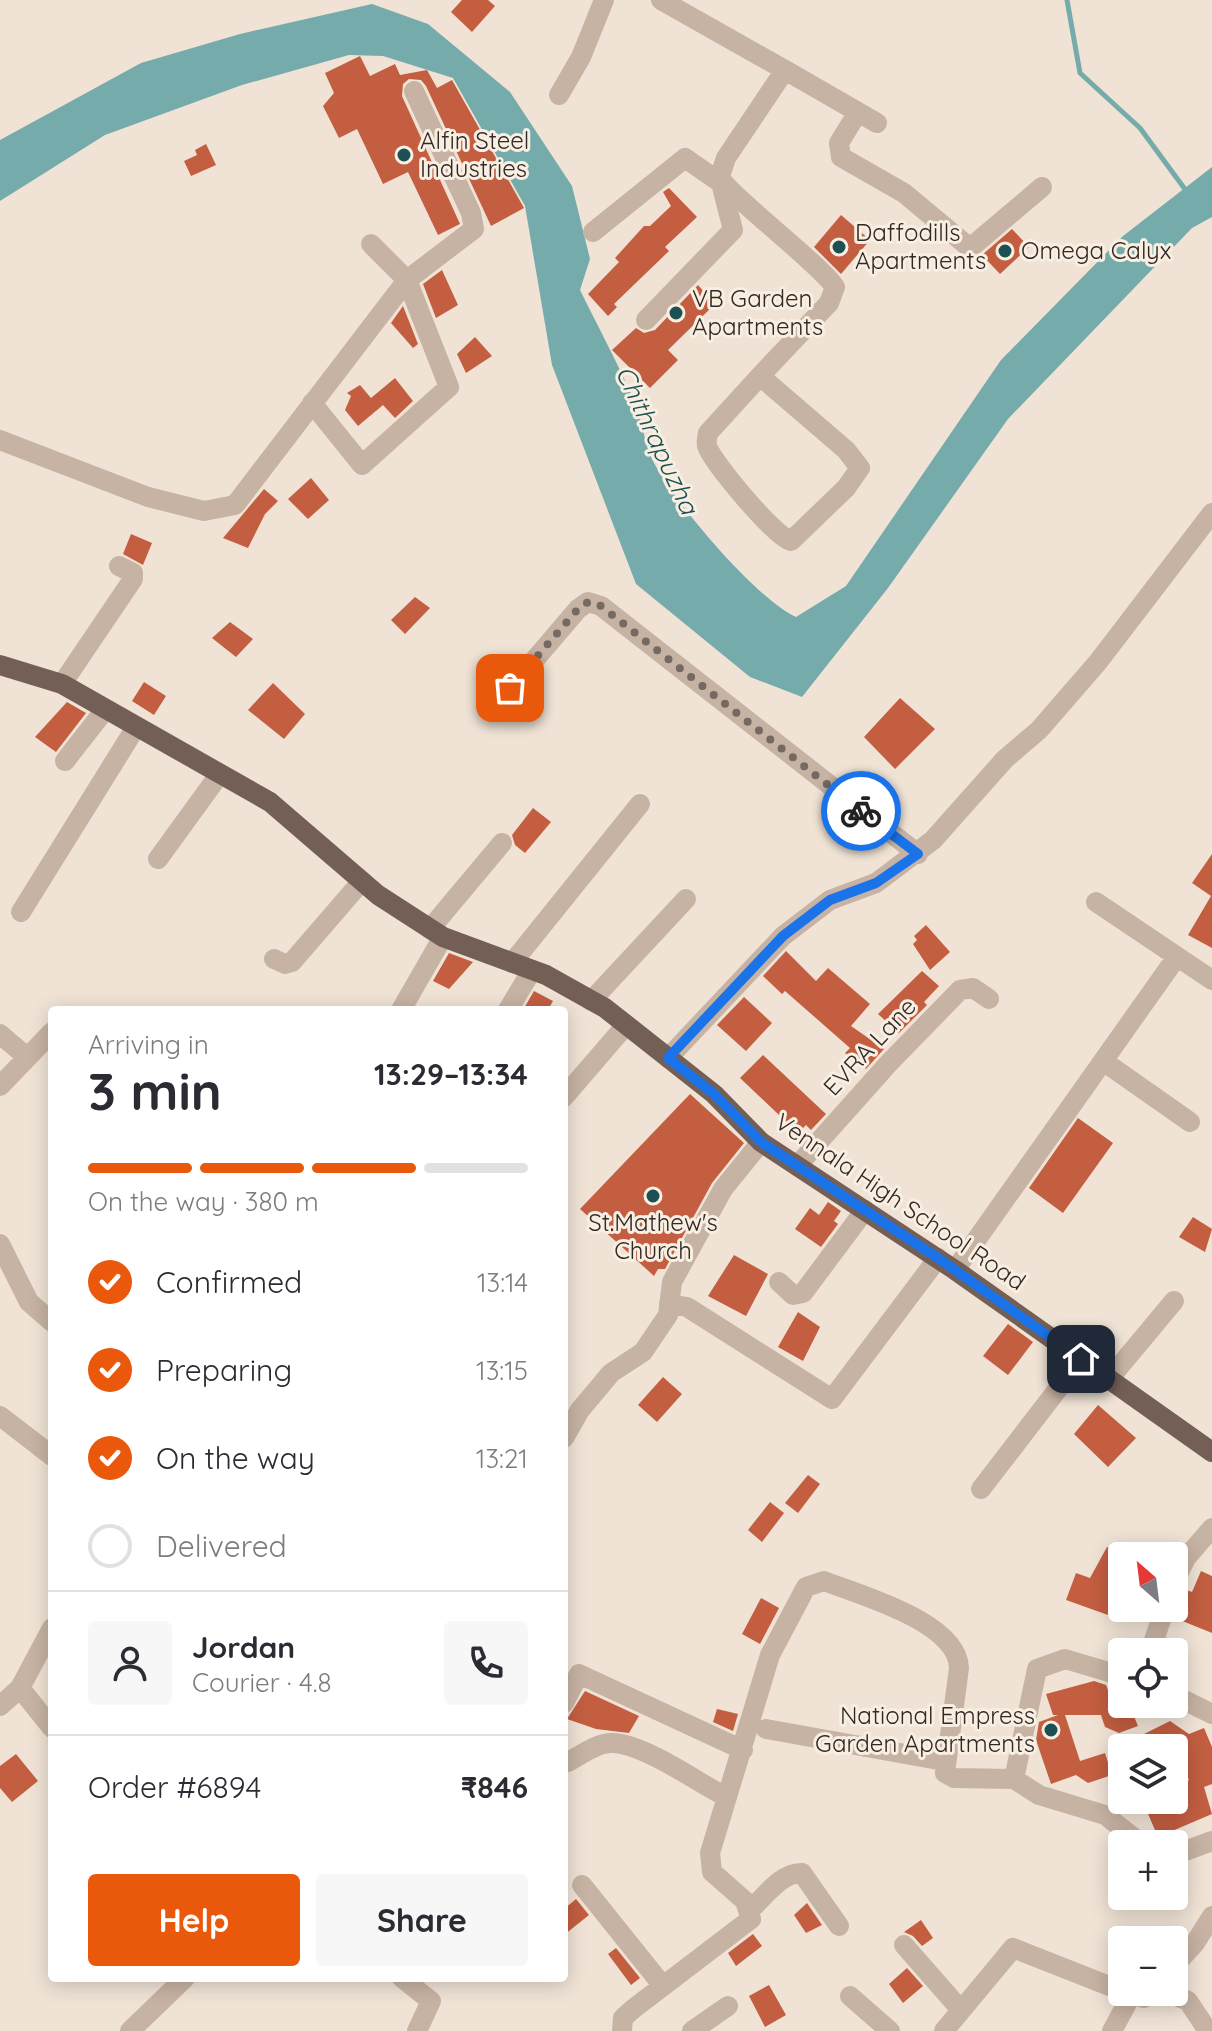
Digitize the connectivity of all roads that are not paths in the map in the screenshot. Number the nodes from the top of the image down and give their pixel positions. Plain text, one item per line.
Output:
1 (604, 0) edge
2 (661, 0) edge
3 (785, 70) junction
4 (414, 91) dead end
5 (559, 95) dead end
6 (858, 112) junction
7 (877, 123) dead end
8 (721, 183) junction
9 (1042, 187) dead end
10 (593, 232) dead end
11 (371, 244) dead end
12 (407, 280) junction
13 (646, 320) dead end
14 (760, 376) junction
15 (312, 403) junction
16 (0, 440) edge
17 (1212, 513) edge
18 (119, 566) dead end
19 (0, 665) edge
20 (62, 684) junction
21 (496, 705) dead end
22 (104, 711) junction
23 (136, 727) junction
24 (65, 761) dead end
25 (219, 775) junction
26 (640, 804) dead end
27 (502, 843) dead end
28 (918, 854) junction
29 (158, 859) dead end
30 (362, 881) junction
31 (686, 899) dead end
32 (1096, 902) dead end
33 (21, 912) dead end
34 (437, 933) junction
35 (1176, 958) junction
36 (274, 959) dead end
37 (512, 963) junction
38 (532, 970) junction
39 (1212, 980) edge
40 (989, 999) dead end
41 (591, 1001) junction
42 (403, 1006) edge
43 (510, 1006) edge
44 (626, 1025) junction
45 (0, 1034) edge
46 (48, 1036) edge
47 (27, 1057) junction
48 (668, 1058) junction
49 (1103, 1061) junction
50 (0, 1086) edge
51 (568, 1092) edge
52 (1190, 1122) dead end
53 (761, 1142) junction
54 (797, 1166) junction
55 (865, 1210) junction
56 (0, 1244) edge
57 (946, 1264) junction
58 (779, 1282) dead end
59 (1174, 1301) dead end
60 (669, 1304) junction
61 (48, 1319) edge
62 (1081, 1359) junction
63 (1109, 1379) junction
64 (572, 1406) edge
65 (0, 1416) edge
66 (1212, 1452) edge
67 (48, 1453) edge
68 (981, 1489) dead end
69 (1212, 1528) edge
70 (1188, 1556) edge
71 (48, 1634) edge
72 (1108, 1672) edge
73 (7, 1695) edge
74 (568, 1695) edge
75 (1188, 1702) edge
76 (1212, 1714) edge
77 (48, 1725) edge
78 (766, 1729) dead end
79 (743, 1750) junction
80 (944, 1761) junction
81 (568, 1762) edge
82 (1014, 1779) junction
83 (726, 1797) junction
84 (1124, 1830) edge
85 (1212, 1841) edge
86 (1188, 1850) edge
87 (582, 1885) dead end
88 (751, 1909) junction
89 (1212, 1916) edge
90 (839, 1926) dead end
91 (904, 1945) dead end
92 (1188, 1951) edge
93 (181, 1982) edge
94 (407, 1982) edge
95 (1108, 1983) edge
96 (663, 1986) junction
97 (850, 1996) dead end
98 (1188, 2001) edge
99 (728, 2006) dead end
100 (1125, 2006) edge
101 (960, 2009) junction
102 (130, 2031) edge
103 (417, 2031) edge
104 (622, 2031) edge
105 (692, 2031) edge
106 (890, 2031) edge
107 (944, 2031) edge
108 (1112, 2031) edge
109 (1208, 2031) edge

1 - 5 street
2 - 3 street
3 - 6 street
3 - 8 street
4 - 12 street
6 - 7 street
6 - 9 street
8 - 10 street
8 - 13 street
8 - 14 street
11 - 12 street
12 - 15 street
12 - 15 street
14 - 14 street
15 - 16 street
17 - 28 street
18 - 20 street
19 - 20 main road, Vennala High School Road
20 - 22 main road, Vennala High School Road
21 - 28 street
22 - 23 main road, Vennala High School Road
22 - 24 street
23 - 25 main road, Vennala High School Road
23 - 33 street
25 - 29 street
25 - 30 main road, Vennala High School Road
26 - 37 street
27 - 34 street
28 - 48 street
30 - 34 main road, Vennala High School Road
30 - 36 street
31 - 41 street
32 - 35 street
34 - 37 main road, Vennala High School Road
34 - 42 street
35 - 39 street
35 - 49 street
37 - 38 main road, Vennala High School Road
38 - 41 main road, Vennala High School Road
38 - 43 street
40 - 54 street, EVRA Lane
41 - 44 main road, Vennala High School Road
44 - 48 main road, Vennala High School Road
44 - 51 street
45 - 47 street
46 - 47 street
47 - 50 street
48 - 53 main road, Vennala High School Road
49 - 52 street
49 - 57 street
53 - 54 main road, Vennala High School Road
53 - 60 street
54 - 55 main road, Vennala High School Road
55 - 57 main road, Vennala High School Road
55 - 58 street
56 - 61 street
57 - 60 street
57 - 62 main road, Vennala High School Road
59 - 63 street
60 - 64 street
62 - 63 main road, Vennala High School Road
62 - 68 street
63 - 66 main road, Vennala High School Road
65 - 67 street
69 - 70 street
71 - 73 street
72 - 82 street
73 - 77 street
74 - 79 street
75 - 76 street
78 - 80 street
79 - 80 street
79 - 83 street
80 - 82 street
81 - 83 street
82 - 84 street
83 - 88 street
85 - 86 street
87 - 96 street
88 - 90 street
88 - 96 street
89 - 92 street
91 - 101 street
93 - 102 street
94 - 103 street
95 - 101 street
96 - 104 street
97 - 106 street
98 - 109 street
99 - 105 street
100 - 108 street
101 - 107 street

